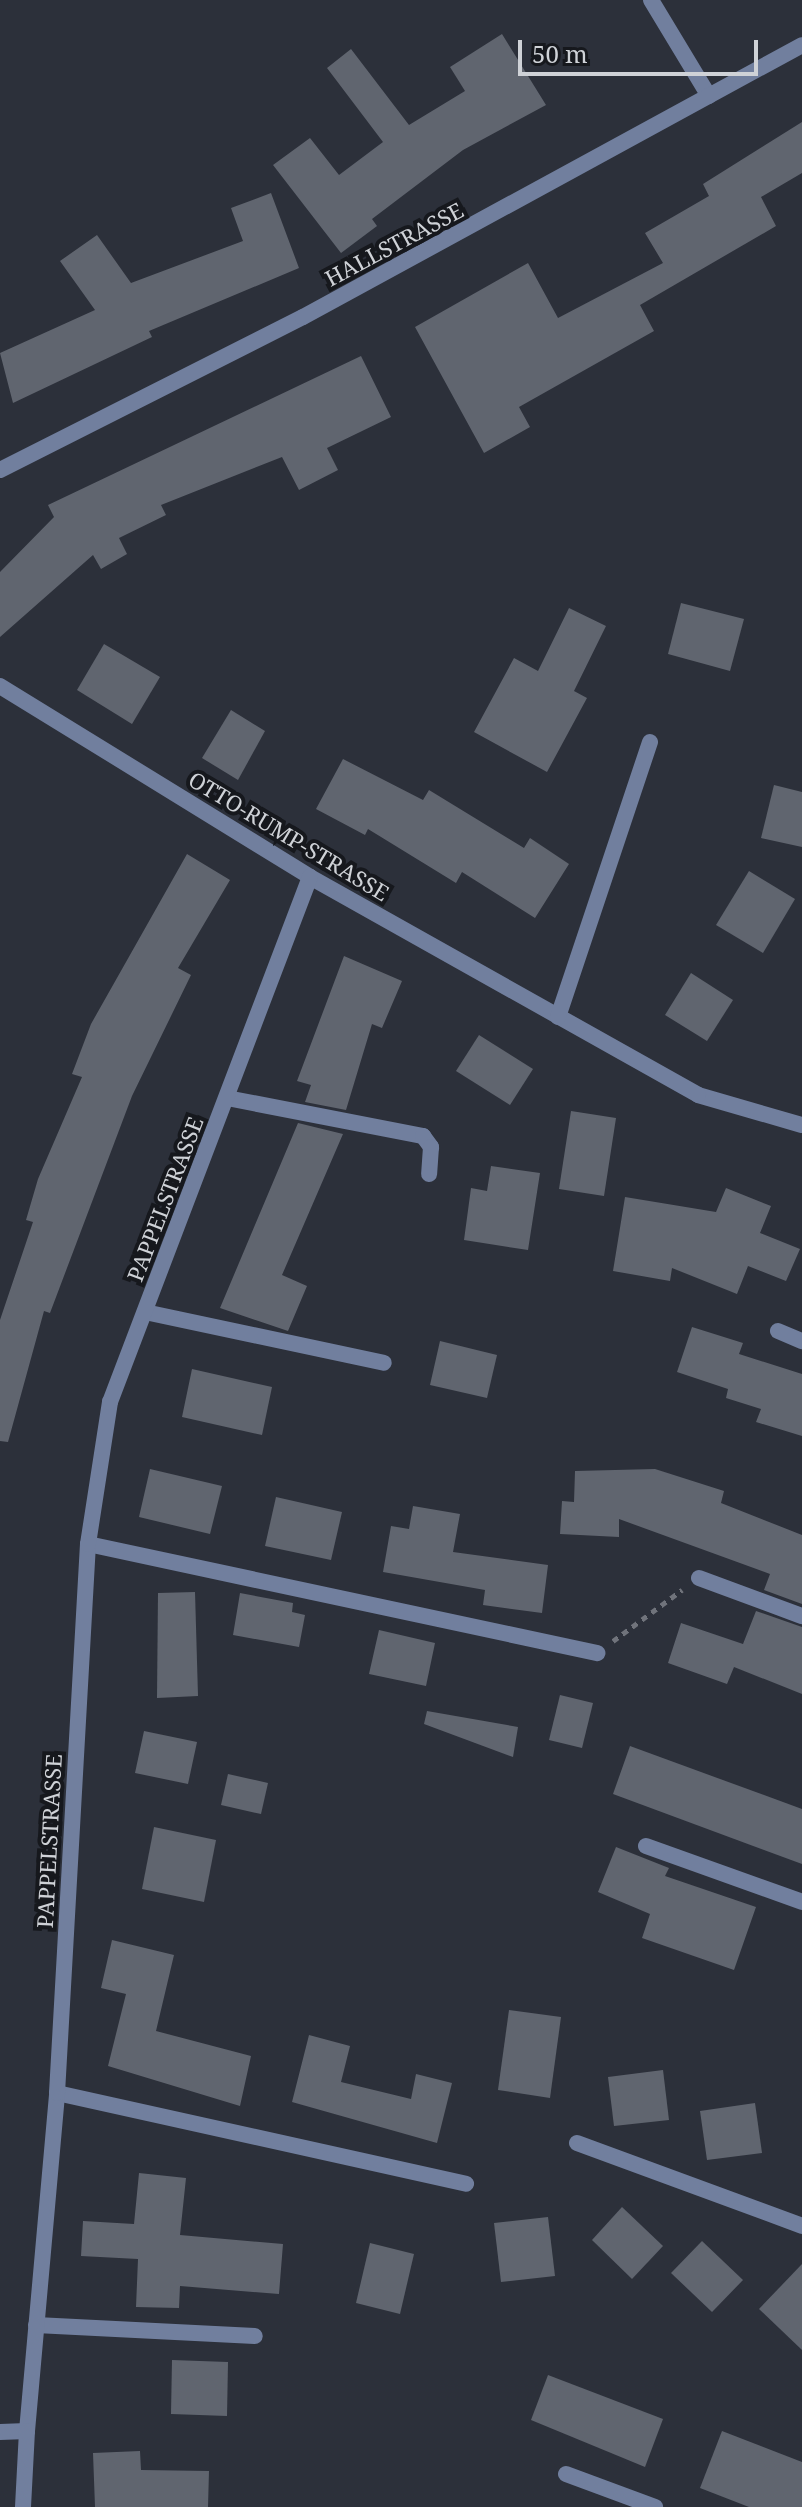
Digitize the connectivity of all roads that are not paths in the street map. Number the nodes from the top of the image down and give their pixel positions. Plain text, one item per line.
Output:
1 (651, 0) edge
2 (802, 45) edge
3 (709, 96) junction
4 (0, 470) edge
5 (0, 686) edge
6 (650, 742) dead end
7 (310, 877) junction
8 (558, 1017) junction
9 (227, 1098) junction
10 (802, 1125) edge
11 (429, 1174) dead end
12 (145, 1312) junction
13 (778, 1331) dead end
14 (802, 1341) edge
15 (384, 1363) dead end
16 (88, 1544) junction
17 (699, 1578) road end
18 (802, 1616) edge
19 (597, 1653) road end
20 (646, 1846) dead end
21 (802, 1902) edge
22 (57, 2093) junction
23 (577, 2143) dead end
24 (466, 2184) dead end
25 (802, 2226) edge
26 (36, 2325) junction
27 (255, 2336) dead end
28 (27, 2431) junction
29 (0, 2432) edge
30 (566, 2474) dead end
31 (23, 2507) edge
32 (655, 2507) edge

1 - 3 street
2 - 3 street, HALLSTRASSE
3 - 4 street, HALLSTRASSE
5 - 7 street, OTTO-RUMP-STRASSE
6 - 8 street
7 - 8 street, OTTO-RUMP-STRASSE
7 - 9 street, PAPPELSTRASSE
8 - 10 street, OTTO-RUMP-STRASSE
9 - 11 street
9 - 12 street, PAPPELSTRASSE
12 - 15 street
12 - 16 street, PAPPELSTRASSE
13 - 14 street
16 - 19 street
16 - 22 street, PAPPELSTRASSE
17 - 18 street
20 - 21 street
22 - 24 street
22 - 26 street, PAPPELSTRASSE
23 - 25 street
26 - 27 street
26 - 28 street, PAPPELSTRASSE
28 - 29 street
28 - 31 street, PAPPELSTRASSE
30 - 32 street

